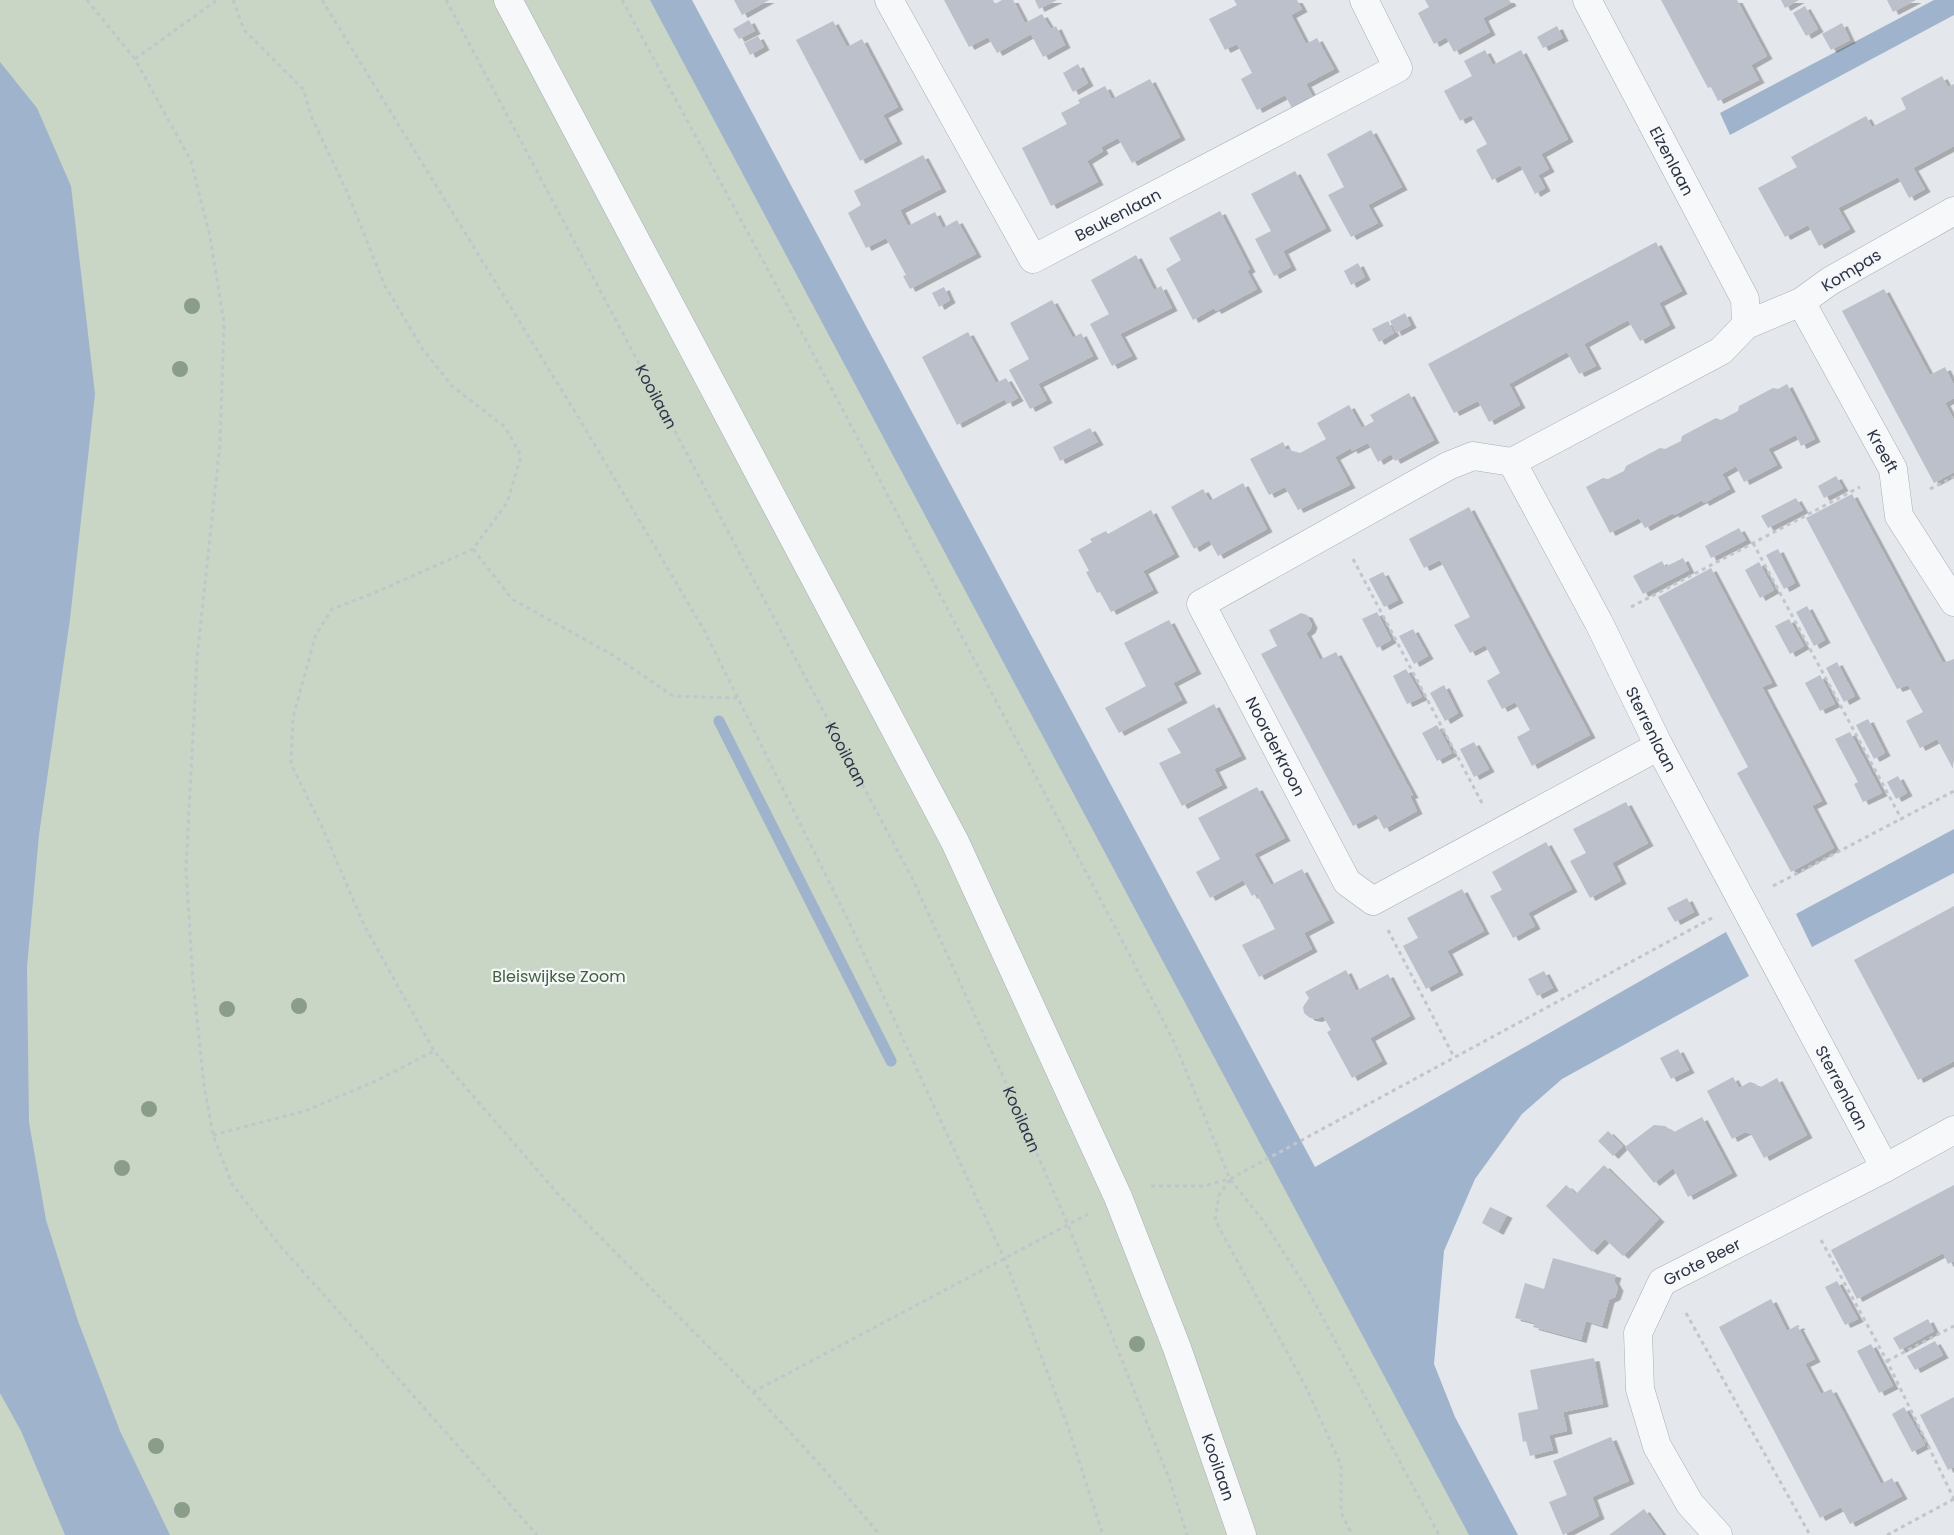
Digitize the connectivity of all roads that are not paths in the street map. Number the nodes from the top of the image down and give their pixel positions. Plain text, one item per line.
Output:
1 (508, 0) edge
2 (889, 0) edge
3 (1364, 0) edge
4 (1588, 0) edge
5 (1954, 211) edge
6 (1801, 302) junction
7 (1746, 325) junction
8 (1512, 462) junction
9 (1954, 602) edge
10 (1660, 746) junction
11 (1954, 1130) edge
12 (1885, 1168) junction
13 (1242, 1535) edge
14 (1718, 1535) edge

1 - 13 street, Kooilaan
2 - 3 street, Beukenlaan
4 - 7 street, Elzenlaan
5 - 6 street, Kompas
6 - 7 street, Kompas
6 - 9 street, Kreeft
7 - 8 street
8 - 10 street, Sterrenlaan
8 - 10 street, Noorderkroon
10 - 12 street, Sterrenlaan
11 - 12 street
12 - 14 street, Grote Beer

